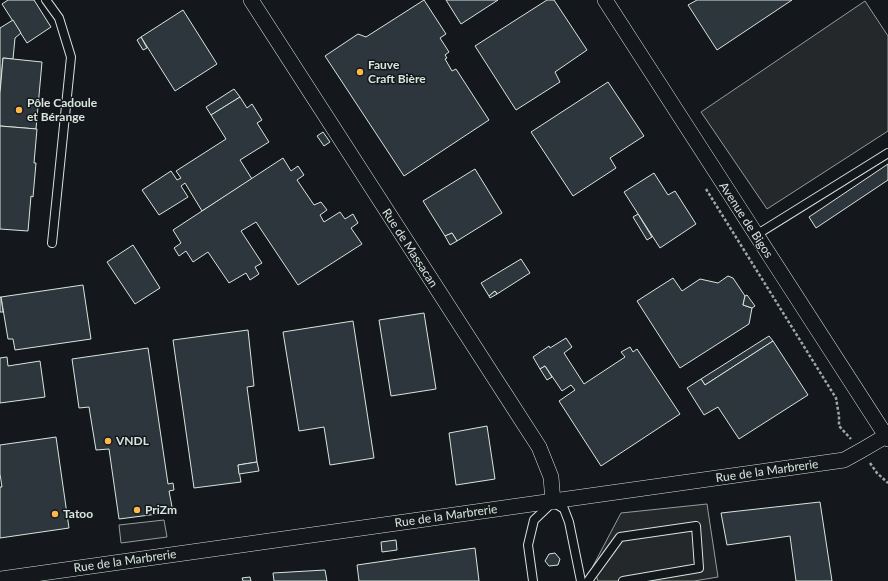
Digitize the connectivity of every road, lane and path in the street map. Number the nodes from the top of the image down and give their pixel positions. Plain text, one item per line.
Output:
1 (46, 0) edge
2 (251, 0) edge
3 (605, 0) edge
4 (888, 153) edge
5 (706, 189) dead end
6 (756, 235) junction
7 (52, 243) dead end
8 (887, 438) edge
9 (862, 450) junction
10 (888, 483) edge
11 (553, 502) junction
12 (0, 579) edge
13 (533, 581) edge
14 (581, 581) edge
15 (588, 581) edge
16 (623, 581) edge

1 - 7 lane
2 - 11 street, Rue de Massacan
3 - 6 street, Avenue de Bigos
4 - 6 lane
5 - 9 path
6 - 8 street, Avenue de Bigos
8 - 9 street, Rue de la Marbrerie
9 - 10 path
9 - 11 street, Rue de la Marbrerie
11 - 12 street, Rue de la Marbrerie
11 - 13 lane
11 - 14 lane
15 - 16 lane

